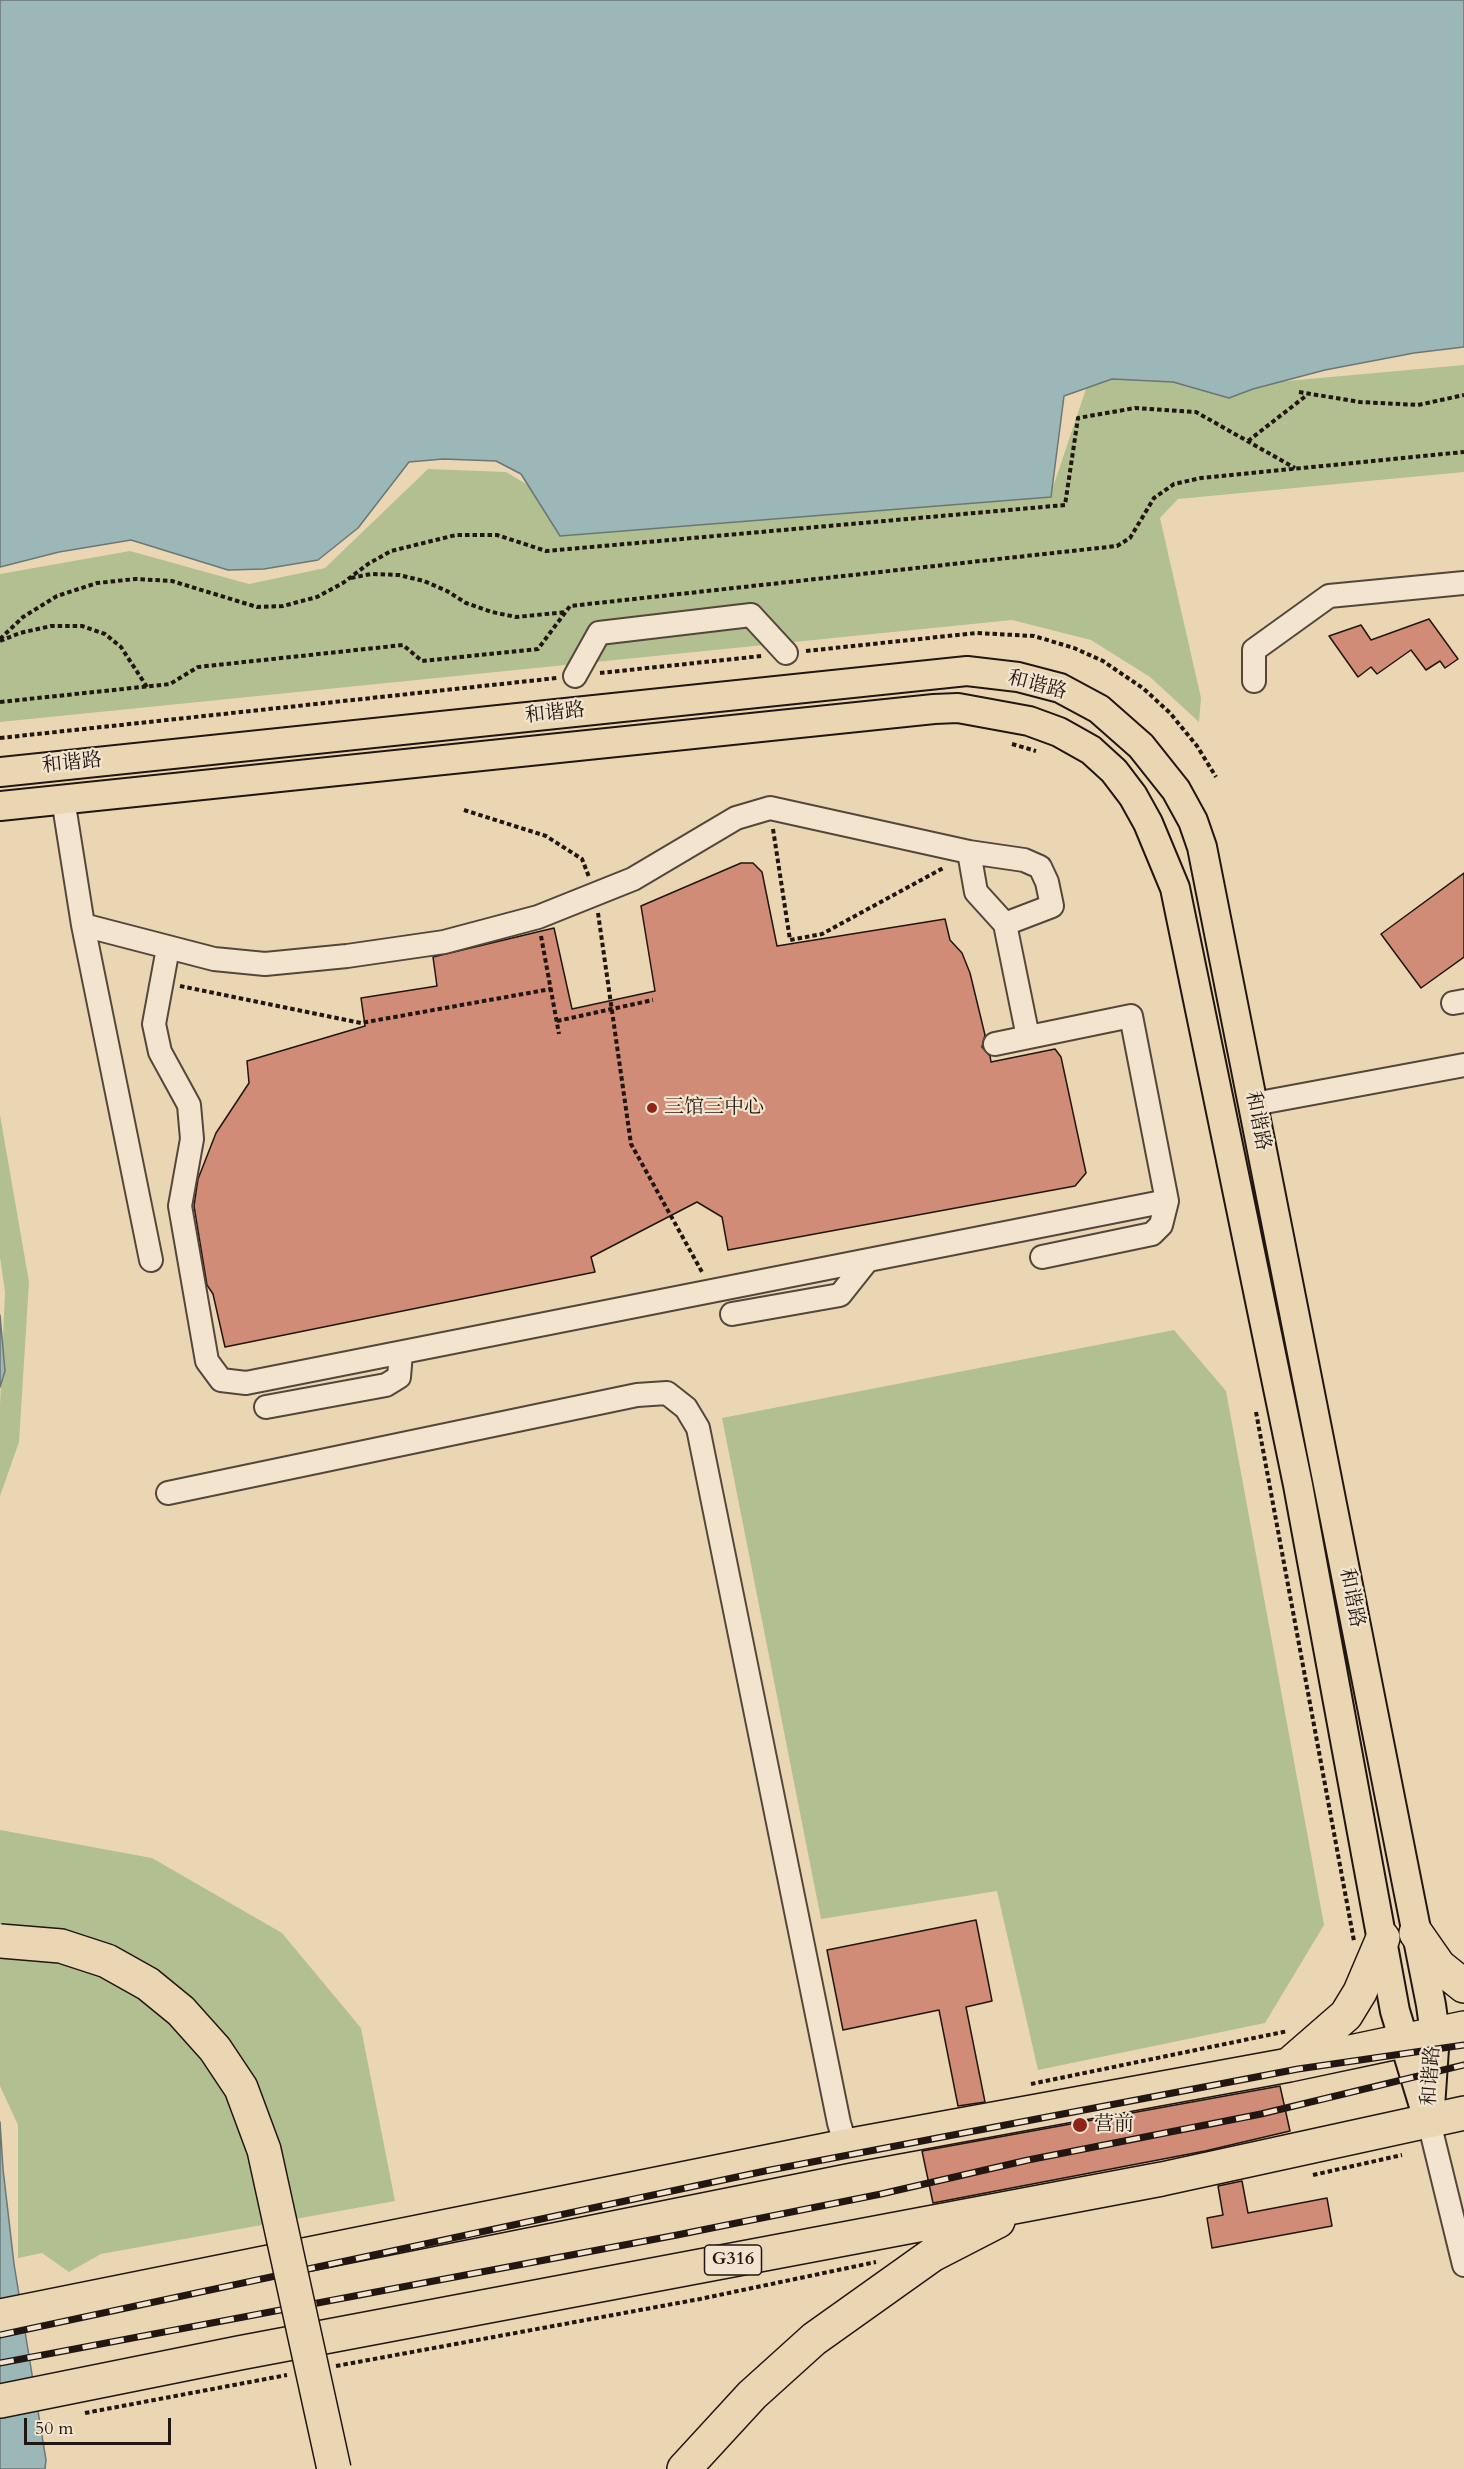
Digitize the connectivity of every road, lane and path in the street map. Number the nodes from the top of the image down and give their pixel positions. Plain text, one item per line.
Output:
1 (1299, 392) dead end
2 (1308, 394) junction
3 (1464, 395) edge
4 (1248, 441) junction
5 (1464, 452) edge
6 (1296, 468) junction
7 (350, 578) junction
8 (1464, 582) edge
9 (566, 612) junction
10 (0, 640) edge
11 (786, 653) dead end
12 (575, 676) dead end
13 (1254, 681) dead end
14 (147, 687) junction
15 (0, 702) edge
16 (1006, 742) dead end
17 (1044, 753) dead end
18 (0, 772) edge
19 (63, 799) junction
20 (0, 806) edge
21 (770, 808) junction
22 (464, 810) dead end
23 (969, 852) junction
24 (939, 871) dead end
25 (595, 894) junction
26 (1005, 924) junction
27 (83, 925) junction
28 (540, 928) dead end
29 (168, 948) junction
30 (162, 982) junction
31 (551, 989) junction
32 (653, 1000) dead end
33 (557, 1021) junction
34 (560, 1034) dead end
35 (1028, 1037) junction
36 (995, 1044) dead end
37 (1464, 1065) edge
38 (1254, 1104) junction
39 (1167, 1201) junction
40 (1042, 1257) dead end
41 (151, 1260) dead end
42 (867, 1260) junction
43 (712, 1291) junction
44 (732, 1314) dead end
45 (401, 1353) junction
46 (1255, 1406) dead end
47 (266, 1407) dead end
48 (168, 1493) dead end
49 (1416, 1933) junction
50 (1383, 1938) junction
51 (0, 1941) edge
52 (1353, 1951) dead end
53 (0, 1956) edge
54 (1464, 1986) edge
55 (1292, 2030) dead end
56 (1449, 2031) edge
57 (1403, 2042) junction
58 (1289, 2065) junction
59 (1025, 2085) dead end
60 (1464, 2113) edge
61 (1432, 2134) junction
62 (846, 2146) junction
63 (1304, 2176) dead end
64 (1034, 2203) junction
65 (887, 2260) dead end
66 (1464, 2265) edge
67 (0, 2316) edge
68 (327, 2368) dead end
69 (292, 2374) dead end
70 (0, 2401) edge
71 (82, 2413) dead end
72 (318, 2469) edge
73 (334, 2469) edge
74 (684, 2469) edge

1 - 2 path
2 - 3 path
2 - 4 path
4 - 6 path
4 - 7 path
5 - 6 path
6 - 9 path
7 - 9 path
7 - 10 path
8 - 13 street
9 - 14 path
10 - 14 path
11 - 12 street
14 - 15 path
16 - 17 path
18 - 38 main road, 和谐路
19 - 20 main road, 和谐路
19 - 27 street
19 - 50 main road, 和谐路
21 - 23 street
21 - 24 path
21 - 25 street
22 - 25 path
23 - 26 street
23 - 26 street
25 - 29 street
25 - 43 path
26 - 35 street
27 - 29 street
27 - 41 street
28 - 31 path
29 - 30 street
30 - 31 path
30 - 45 street
31 - 33 path
32 - 33 path, bridge
33 - 34 path
35 - 36 street
35 - 39 street
37 - 38 street
38 - 49 main road, 和谐路
39 - 40 street
39 - 42 street
42 - 43 street
42 - 44 street
43 - 45 street
45 - 47 street
46 - 52 path
48 - 62 street
49 - 54 highway
49 - 56 main road, 和谐路
50 - 57 main road, 和谐路
50 - 58 highway
51 - 73 highway, bridge
53 - 72 highway
55 - 59 path
56 - 57 highway
56 - 61 main road, 和谐路
57 - 58 highway
57 - 61 main road, 和谐路
58 - 62 highway
60 - 61 highway, G316
61 - 63 path
61 - 64 highway, G316
61 - 66 street
62 - 67 highway
64 - 70 highway, G316
64 - 74 highway
65 - 68 path
69 - 71 path

